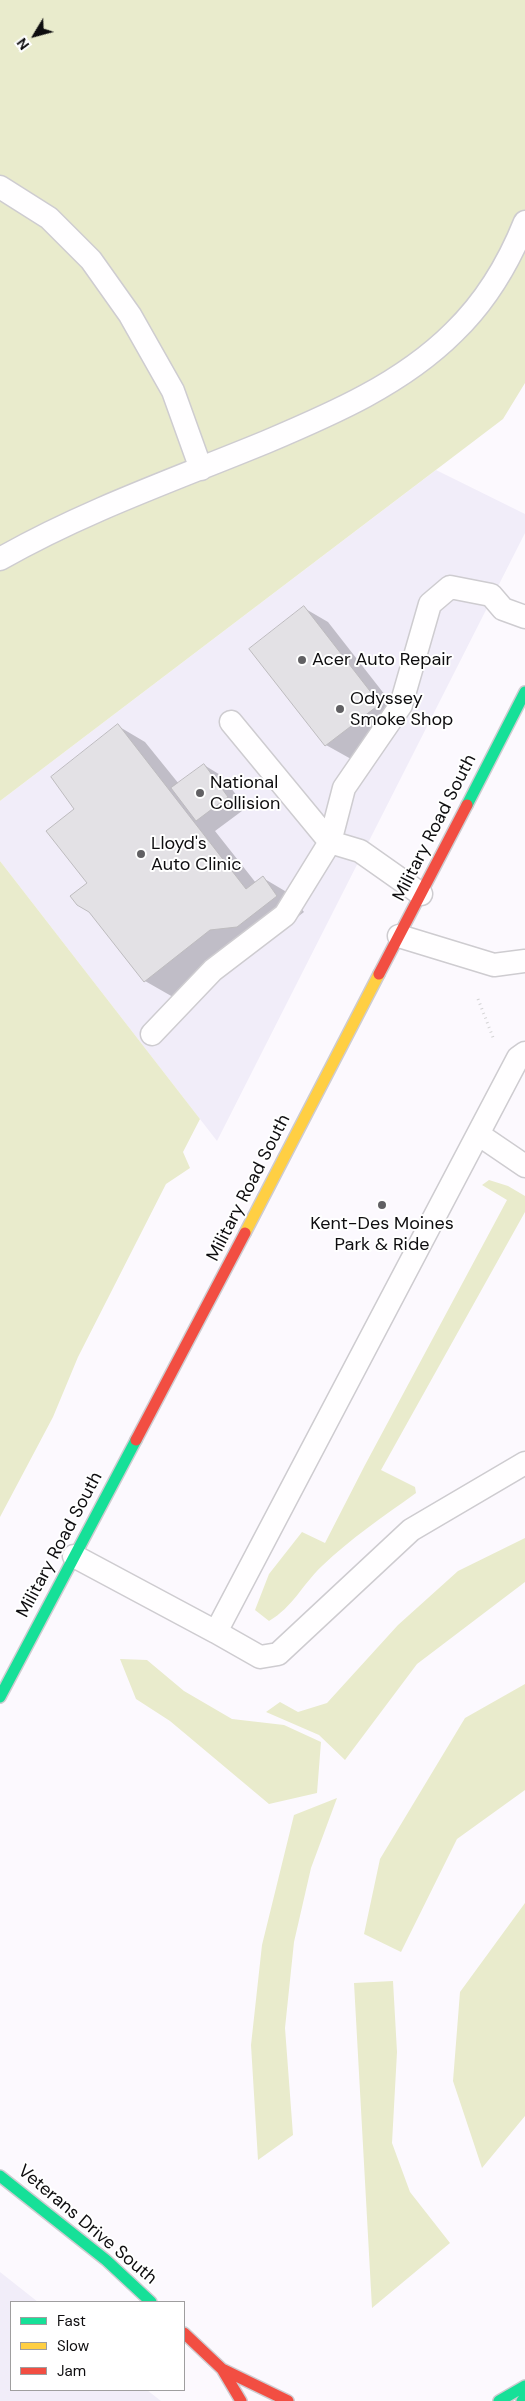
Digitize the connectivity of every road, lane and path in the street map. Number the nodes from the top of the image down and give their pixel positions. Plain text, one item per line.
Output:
1 (0, 187) edge
2 (525, 222) edge
3 (201, 469) junction
4 (0, 559) edge
5 (525, 617) edge
6 (525, 692) edge
7 (231, 722) dead end
8 (330, 842) junction
9 (421, 894) junction
10 (398, 936) junction
11 (525, 961) edge
12 (478, 999) dead end
13 (152, 1034) dead end
14 (494, 1040) dead end
15 (525, 1053) edge
16 (478, 1134) junction
17 (525, 1166) edge
18 (525, 1463) edge
19 (74, 1556) junction
20 (216, 1632) junction
21 (0, 1697) edge
22 (0, 2176) edge
23 (150, 2301) edge
24 (185, 2334) edge
25 (222, 2369) junction
26 (525, 2386) edge
27 (525, 2397) edge
28 (241, 2401) edge
29 (288, 2401) edge
30 (499, 2401) edge
31 (522, 2401) edge

1 - 3 lane
2 - 3 lane
3 - 4 lane
5 - 8 lane
6 - 9 main road, Military Road South
7 - 8 lane
8 - 9 lane
8 - 13 lane
9 - 10 main road, Military Road South
10 - 11 lane
10 - 19 main road, Military Road South
12 - 14 path
15 - 16 lane
16 - 17 lane
16 - 20 lane
18 - 20 lane
19 - 20 lane
19 - 21 main road, Military Road South
22 - 23 main road, Veterans Drive South
24 - 25 main road
25 - 28 main road
25 - 29 main road
26 - 30 main road
27 - 31 main road

